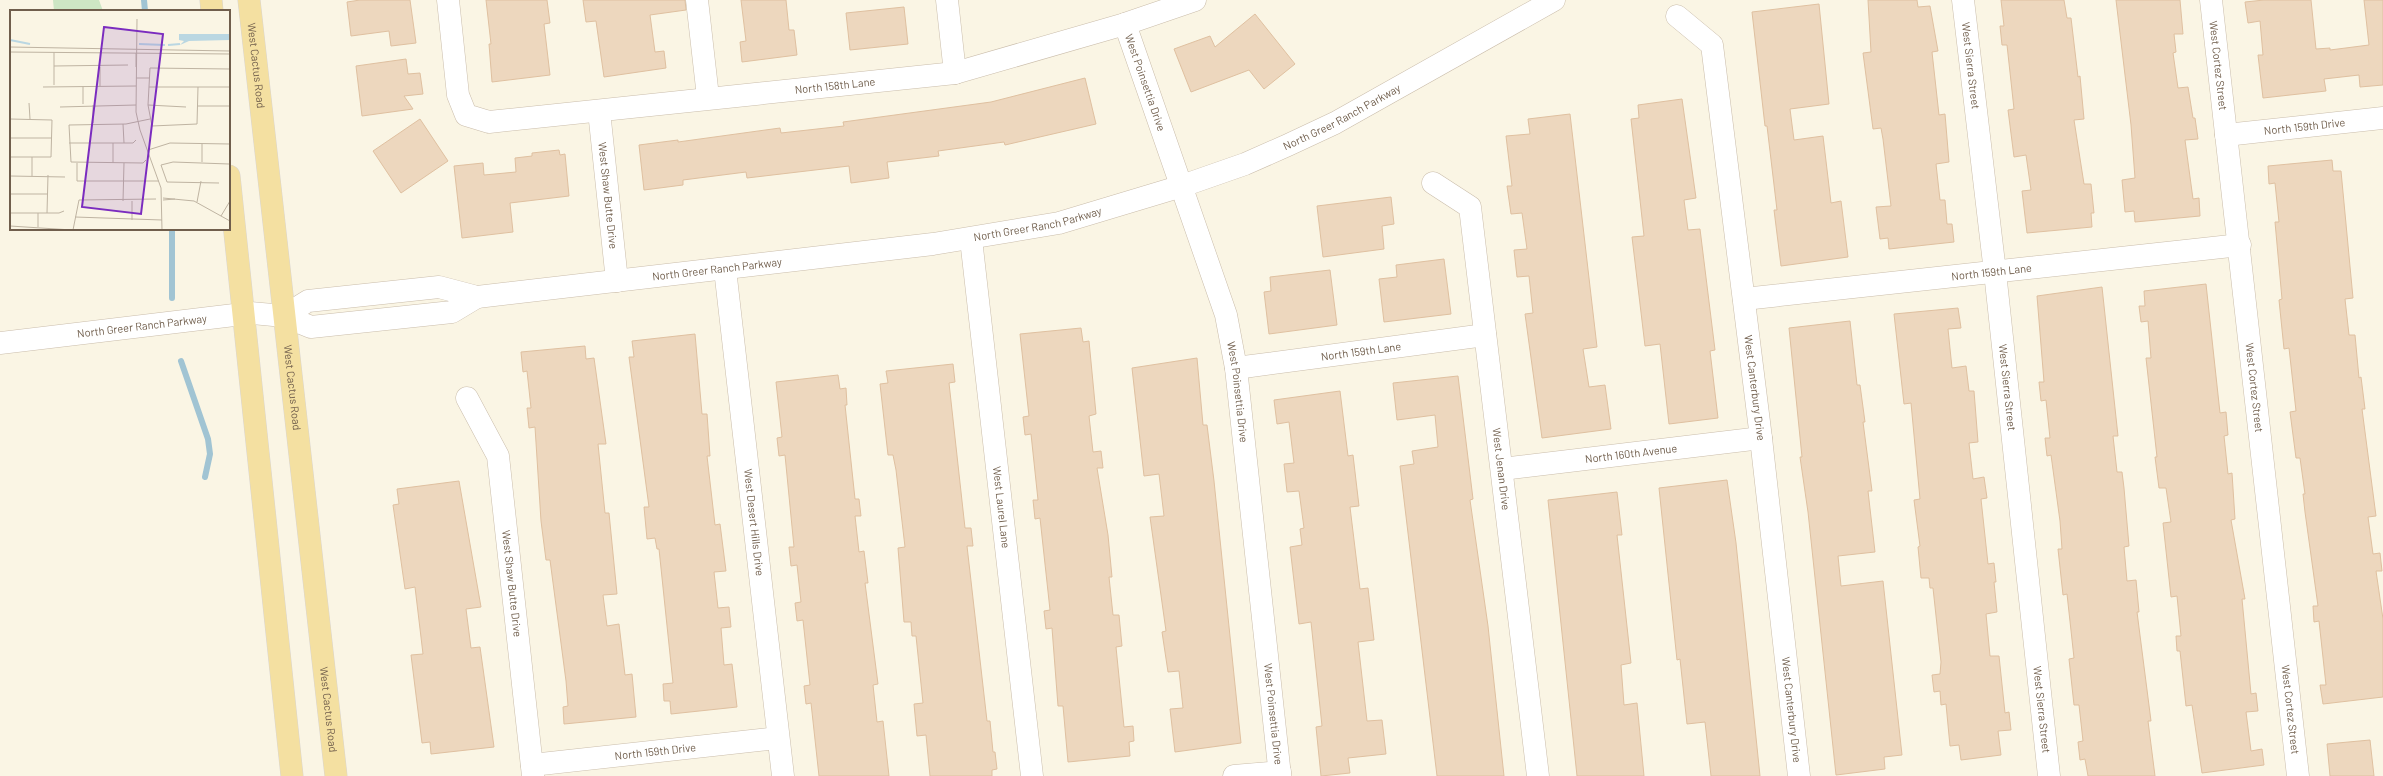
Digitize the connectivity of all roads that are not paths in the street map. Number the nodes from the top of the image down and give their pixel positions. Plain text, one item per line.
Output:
1 (210, 0) edge
2 (249, 0) edge
3 (448, 0) edge
4 (697, 0) edge
5 (947, 0) edge
6 (1195, 0) edge
7 (1554, 0) edge
8 (1963, 0) edge
9 (2211, 0) edge
10 (1530, 6) edge
11 (212, 10) edge
12 (1677, 16) dead end
13 (1125, 24) junction
14 (955, 73) junction
15 (708, 97) junction
16 (599, 110) junction
17 (2383, 118) edge
18 (2226, 135) junction
19 (1433, 183) dead end
20 (230, 185) edge
21 (1182, 186) junction
22 (971, 239) junction
23 (2240, 245) junction
24 (725, 269) junction
25 (1995, 272) junction
26 (617, 281) junction
27 (1744, 299) junction
28 (244, 314) junction
29 (284, 316) junction
30 (1486, 335) junction
31 (0, 343) edge
32 (1236, 368) junction
33 (466, 398) dead end
34 (1762, 438) junction
35 (1502, 469) junction
36 (778, 738) junction
37 (533, 770) edge
38 (1280, 774) edge
39 (292, 776) edge
40 (336, 776) edge
41 (783, 776) edge
42 (1032, 776) edge
43 (1234, 776) edge
44 (1538, 776) edge
45 (1799, 776) edge
46 (2049, 776) edge
47 (2298, 776) edge

1 - 11 main road
2 - 29 main road, West Cactus Road
3 - 16 street, North 158th Lane
4 - 15 street
5 - 14 street
6 - 13 street, North 158th Lane
7 - 10 street, North Greer Ranch Parkway
8 - 25 street, West Sierra Street
9 - 18 street, West Cortez Street
10 - 21 street, North Greer Ranch Parkway
12 - 27 street, West Canterbury Drive
13 - 14 street, North 158th Lane
13 - 21 street, West Poinsettia Drive
14 - 15 street, North 158th Lane
15 - 16 street, North 158th Lane
16 - 26 street, West Shaw Butte Drive
17 - 18 street, North 159th Drive
18 - 23 street, West Cortez Street
19 - 30 street, West Jenan Drive
20 - 28 main road
21 - 22 street, North Greer Ranch Parkway
21 - 32 street, West Poinsettia Drive
22 - 24 street, North Greer Ranch Parkway
22 - 42 street, West Laurel Lane
23 - 25 street, North 159th Lane
23 - 47 street, West Cortez Street
24 - 26 street, North Greer Ranch Parkway
24 - 36 street, West Desert Hills Drive
25 - 27 street, North 159th Lane
25 - 46 street, West Sierra Street
26 - 29 street, North Greer Ranch Parkway
27 - 34 street, West Canterbury Drive
28 - 29 street, North Greer Ranch Parkway
28 - 31 street, North Greer Ranch Parkway
28 - 39 main road
29 - 40 main road, West Cactus Road
30 - 32 street, North 159th Lane
30 - 35 street, West Jenan Drive
32 - 38 street, West Poinsettia Drive
33 - 37 street, West Shaw Butte Drive
34 - 35 street, North 160th Avenue
34 - 45 street, West Canterbury Drive
35 - 44 street, West Jenan Drive
36 - 37 street, North 159th Drive
36 - 41 street, West Desert Hills Drive
38 - 43 street

